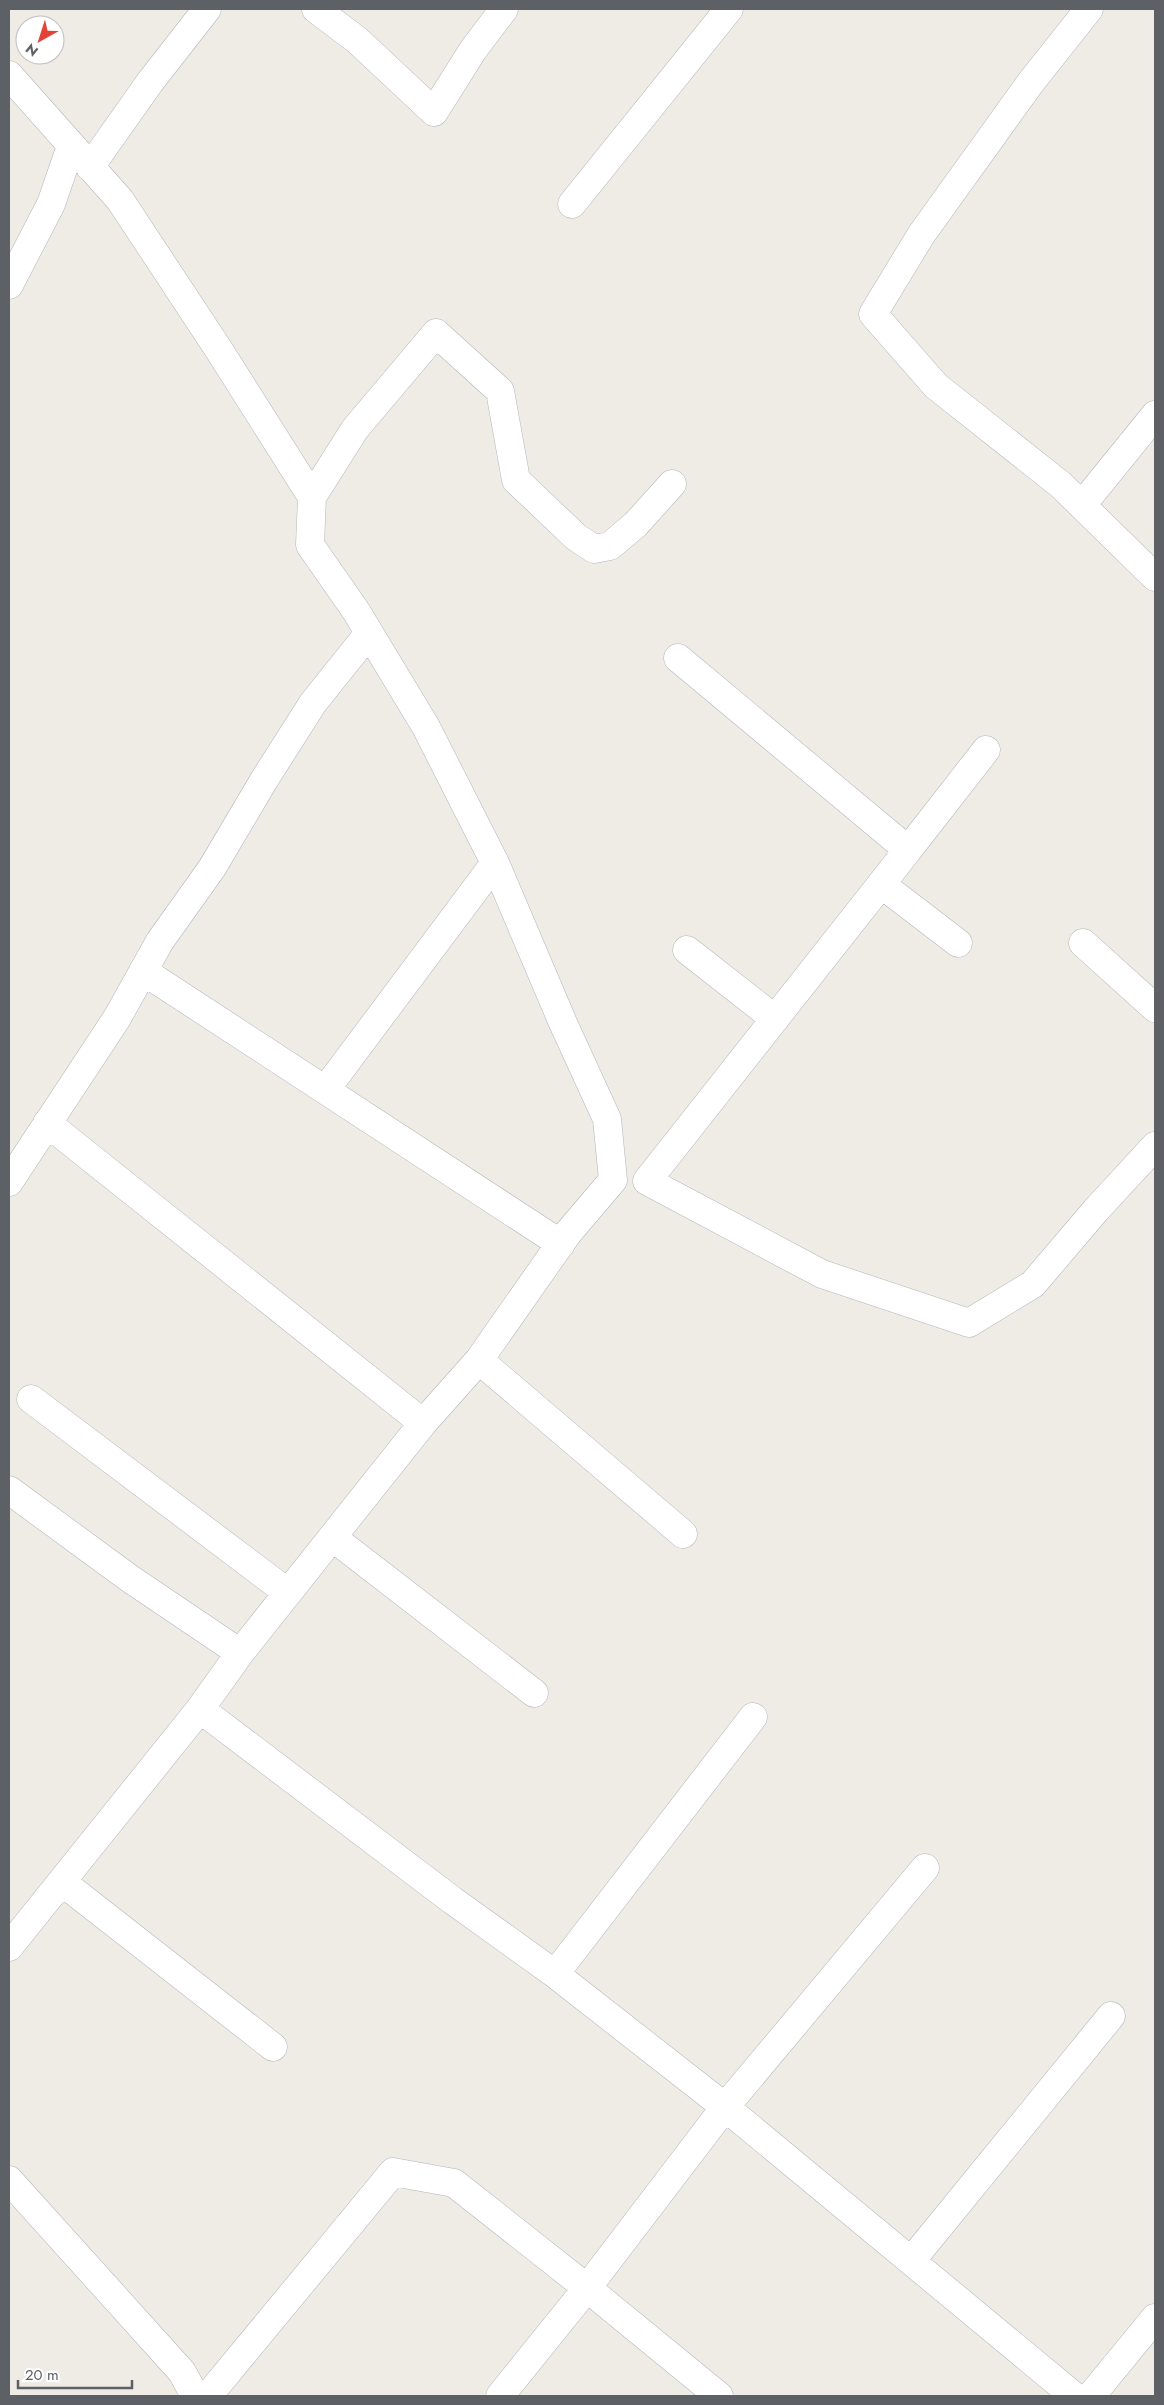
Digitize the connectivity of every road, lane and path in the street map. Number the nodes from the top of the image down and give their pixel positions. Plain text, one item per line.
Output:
1 (207, 9) edge
2 (316, 9) edge
3 (504, 9) edge
4 (729, 9) edge
5 (1089, 9) edge
6 (9, 74) edge
7 (72, 146) junction
8 (90, 167) junction
9 (572, 204) dead end
10 (9, 286) edge
11 (1155, 415) edge
12 (672, 484) dead end
13 (312, 497) junction
14 (1082, 505) junction
15 (1155, 577) edge
16 (369, 633) junction
17 (678, 658) dead end
18 (986, 750) dead end
19 (908, 850) junction
20 (495, 863) junction
21 (881, 884) junction
22 (958, 943) dead end
23 (1082, 943) dead end
24 (687, 950) dead end
25 (143, 971) junction
26 (1155, 1008) edge
27 (775, 1018) junction
28 (326, 1089) junction
29 (47, 1123) junction
30 (1155, 1146) edge
31 (613, 1180) junction
32 (647, 1181) junction
33 (9, 1182) edge
34 (561, 1244) junction
35 (479, 1360) junction
36 (31, 1399) dead end
37 (423, 1423) junction
38 (9, 1490) edge
39 (683, 1534) dead end
40 (332, 1537) junction
41 (286, 1592) junction
42 (240, 1653) junction
43 (534, 1692) dead end
44 (200, 1709) junction
45 (753, 1716) dead end
46 (925, 1868) dead end
47 (62, 1882) junction
48 (9, 1947) edge
49 (555, 1974) junction
50 (1111, 2016) dead end
51 (273, 2047) dead end
52 (725, 2107) junction
53 (9, 2180) edge
54 (911, 2261) junction
55 (587, 2288) junction
56 (1155, 2318) edge
57 (195, 2396) edge
58 (208, 2396) edge
59 (500, 2396) edge
60 (719, 2396) edge
61 (1074, 2396) edge
62 (1091, 2396) edge

1 - 8 street
2 - 3 street
4 - 9 street
5 - 14 street
6 - 7 street
7 - 8 street
7 - 10 street
8 - 13 street
11 - 14 street
12 - 13 street
13 - 16 street
14 - 15 street
16 - 20 street
16 - 25 street
17 - 19 street
18 - 19 street
19 - 21 street
20 - 28 street
20 - 31 street
21 - 22 street
21 - 27 street
23 - 26 street
24 - 27 street
25 - 28 street
25 - 29 street
27 - 32 street
28 - 34 street
29 - 33 street
29 - 37 street
30 - 32 street
31 - 32 street
31 - 34 street
34 - 35 street
35 - 37 street
35 - 39 street
36 - 41 street
37 - 40 street
38 - 42 street
40 - 41 street
40 - 43 street
41 - 42 street
42 - 44 street
44 - 47 street
44 - 49 street
45 - 49 street
46 - 52 street
47 - 48 street
47 - 51 street
49 - 52 street
50 - 54 street
52 - 54 street
52 - 55 street
53 - 57 street
54 - 61 street
55 - 58 street
55 - 59 street
55 - 60 street
56 - 62 street

